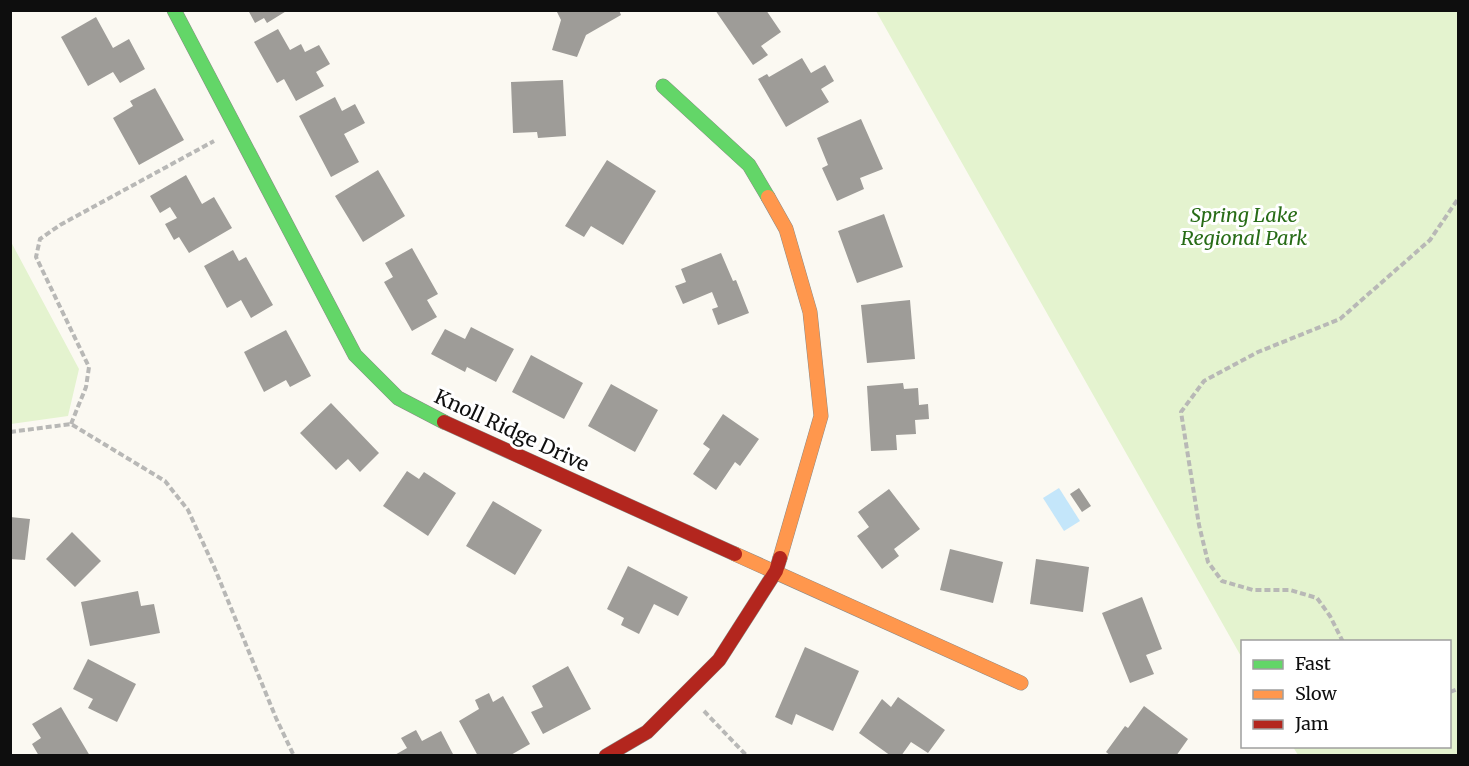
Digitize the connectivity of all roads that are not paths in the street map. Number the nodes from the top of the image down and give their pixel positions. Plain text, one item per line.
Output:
1 (174, 10) edge
2 (663, 86) dead end
3 (776, 571) junction
4 (1021, 683) dead end
5 (606, 756) edge

1 - 3 street, Knoll Ridge Drive
2 - 3 street
3 - 4 street, Knoll Ridge Drive
3 - 5 street

